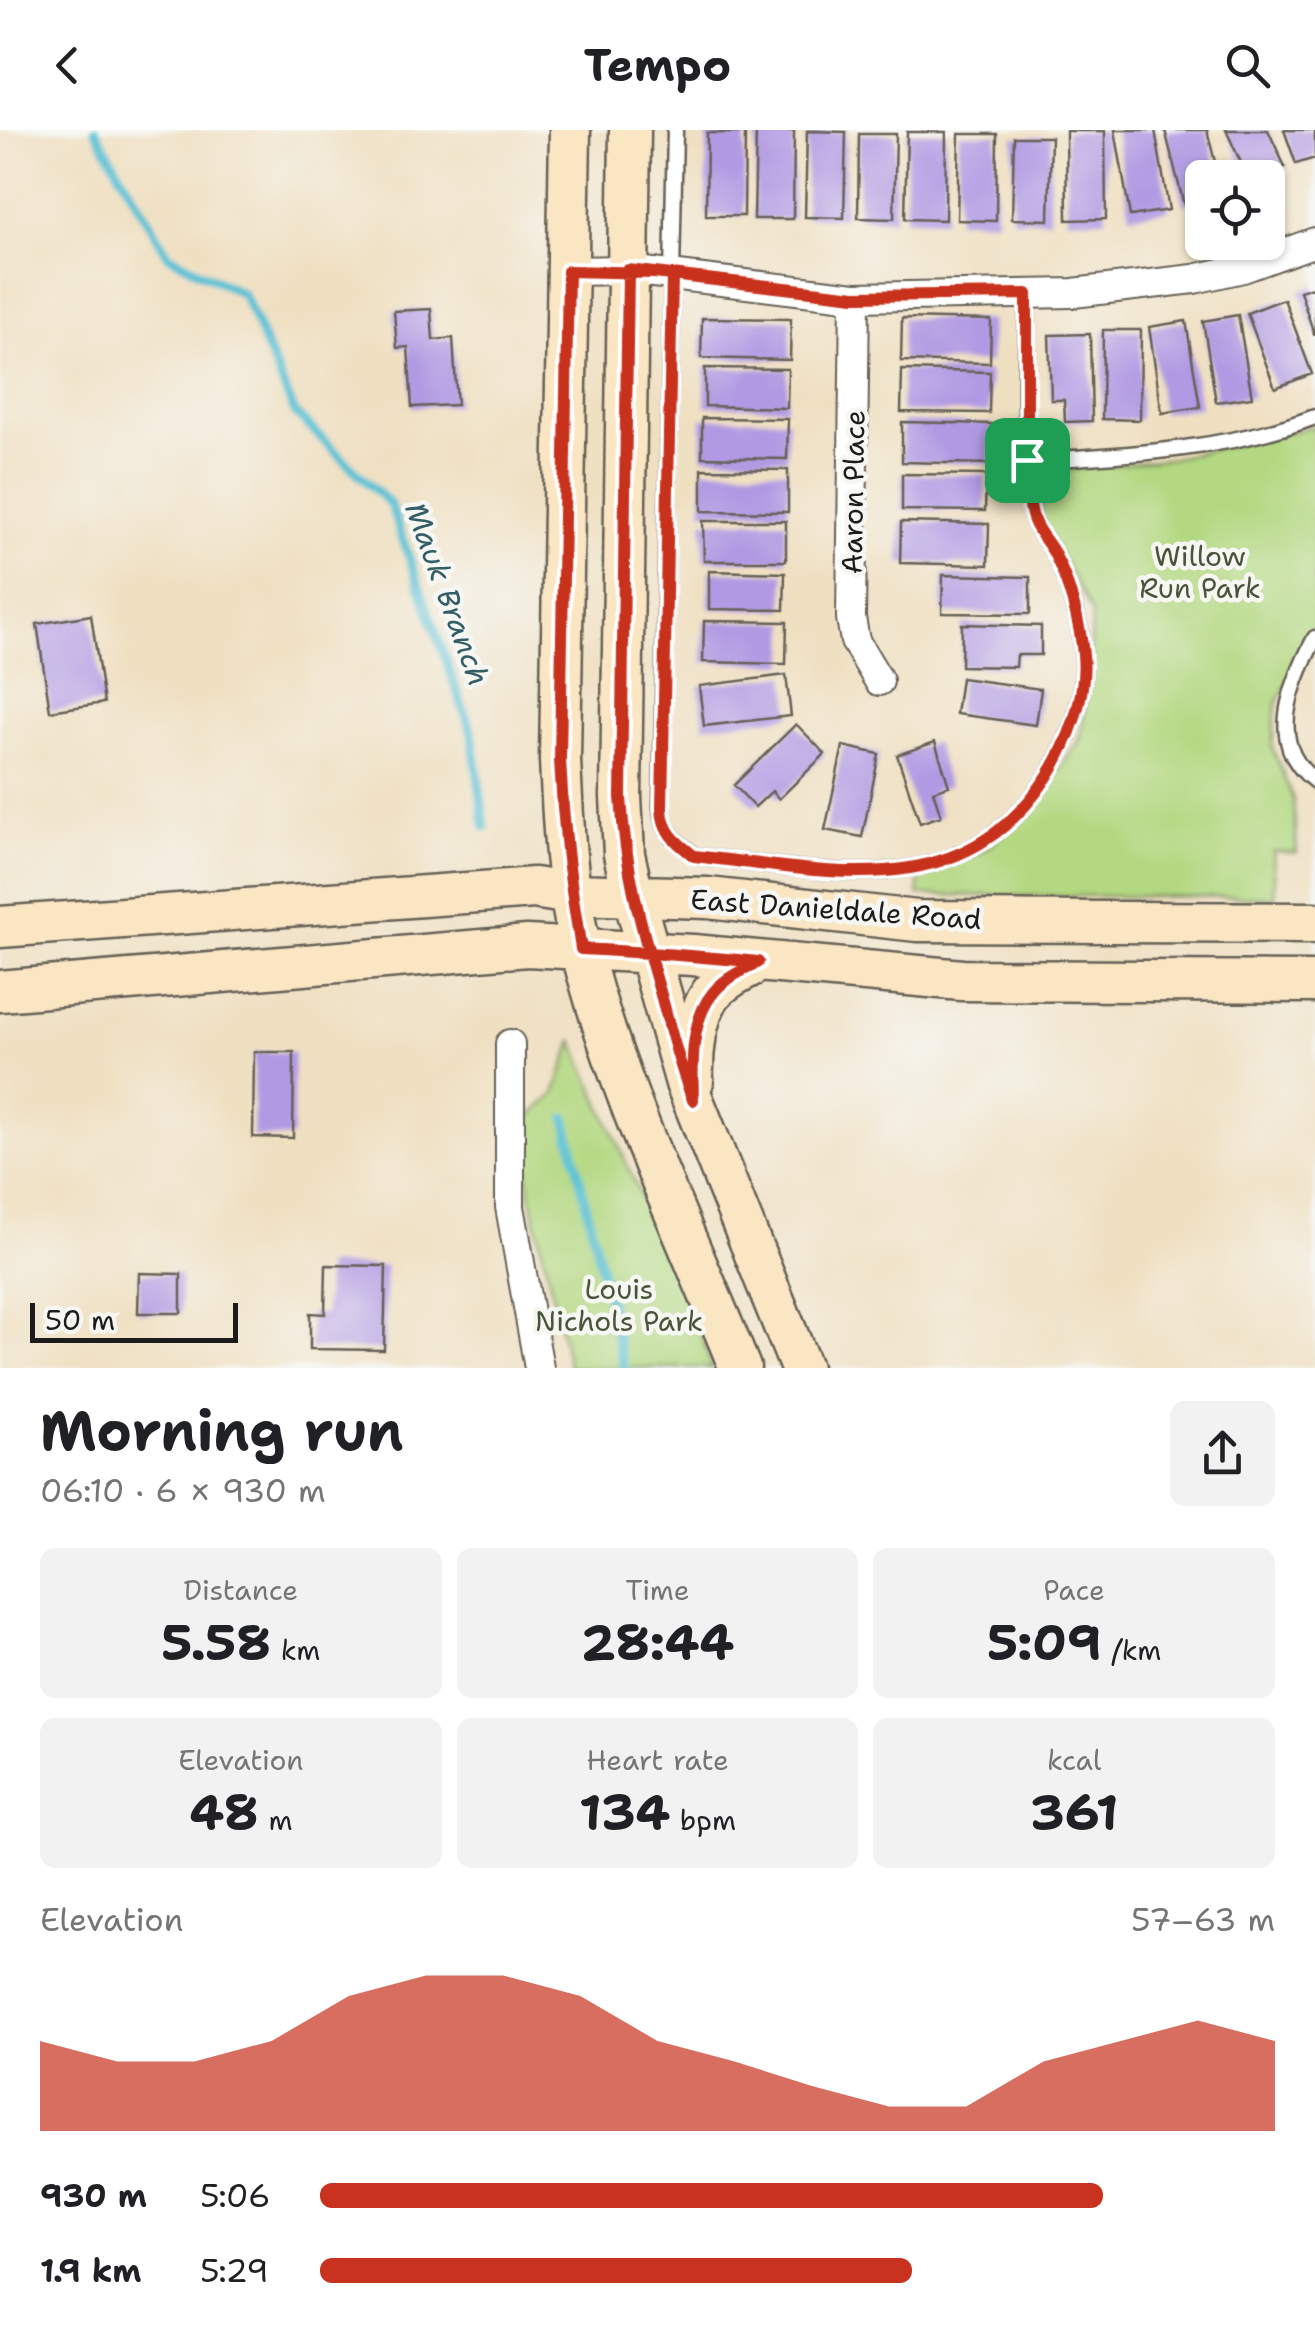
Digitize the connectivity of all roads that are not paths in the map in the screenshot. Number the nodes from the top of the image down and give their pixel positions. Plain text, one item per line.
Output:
1 (570, 130) edge
2 (630, 130) edge
3 (675, 130) edge
4 (1315, 242) edge
5 (628, 270) junction
6 (568, 271) junction
7 (672, 275) junction
8 (1027, 294) junction
9 (855, 296) junction
10 (1315, 417) edge
11 (1027, 460) junction
12 (1315, 638) edge
13 (880, 681) dead end
14 (1315, 781) edge
15 (571, 894) junction
16 (633, 896) junction
17 (1315, 922) edge
18 (0, 927) edge
19 (581, 949) junction
20 (649, 953) junction
21 (758, 962) junction
22 (1315, 982) edge
23 (0, 992) edge
24 (510, 1044) dead end
25 (693, 1100) junction
26 (539, 1368) edge
27 (740, 1368) edge
28 (801, 1368) edge

1 - 6 main road
2 - 5 main road
3 - 7 lane
4 - 8 street
5 - 6 street
5 - 7 street
5 - 16 main road
6 - 15 main road
7 - 9 street
7 - 11 lane
8 - 9 street
8 - 11 lane
9 - 13 street, Aaron Place
10 - 11 lane
12 - 14 lane
15 - 16 main road, East Danieldale Road
15 - 18 main road, East Danieldale Road
15 - 19 main road
16 - 17 main road, East Danieldale Road
16 - 20 main road
19 - 20 main road, East Danieldale Road
19 - 23 main road, East Danieldale Road
19 - 27 main road
20 - 21 main road, East Danieldale Road
20 - 25 main road
21 - 22 main road, East Danieldale Road
21 - 25 main road
24 - 26 street
25 - 28 main road

